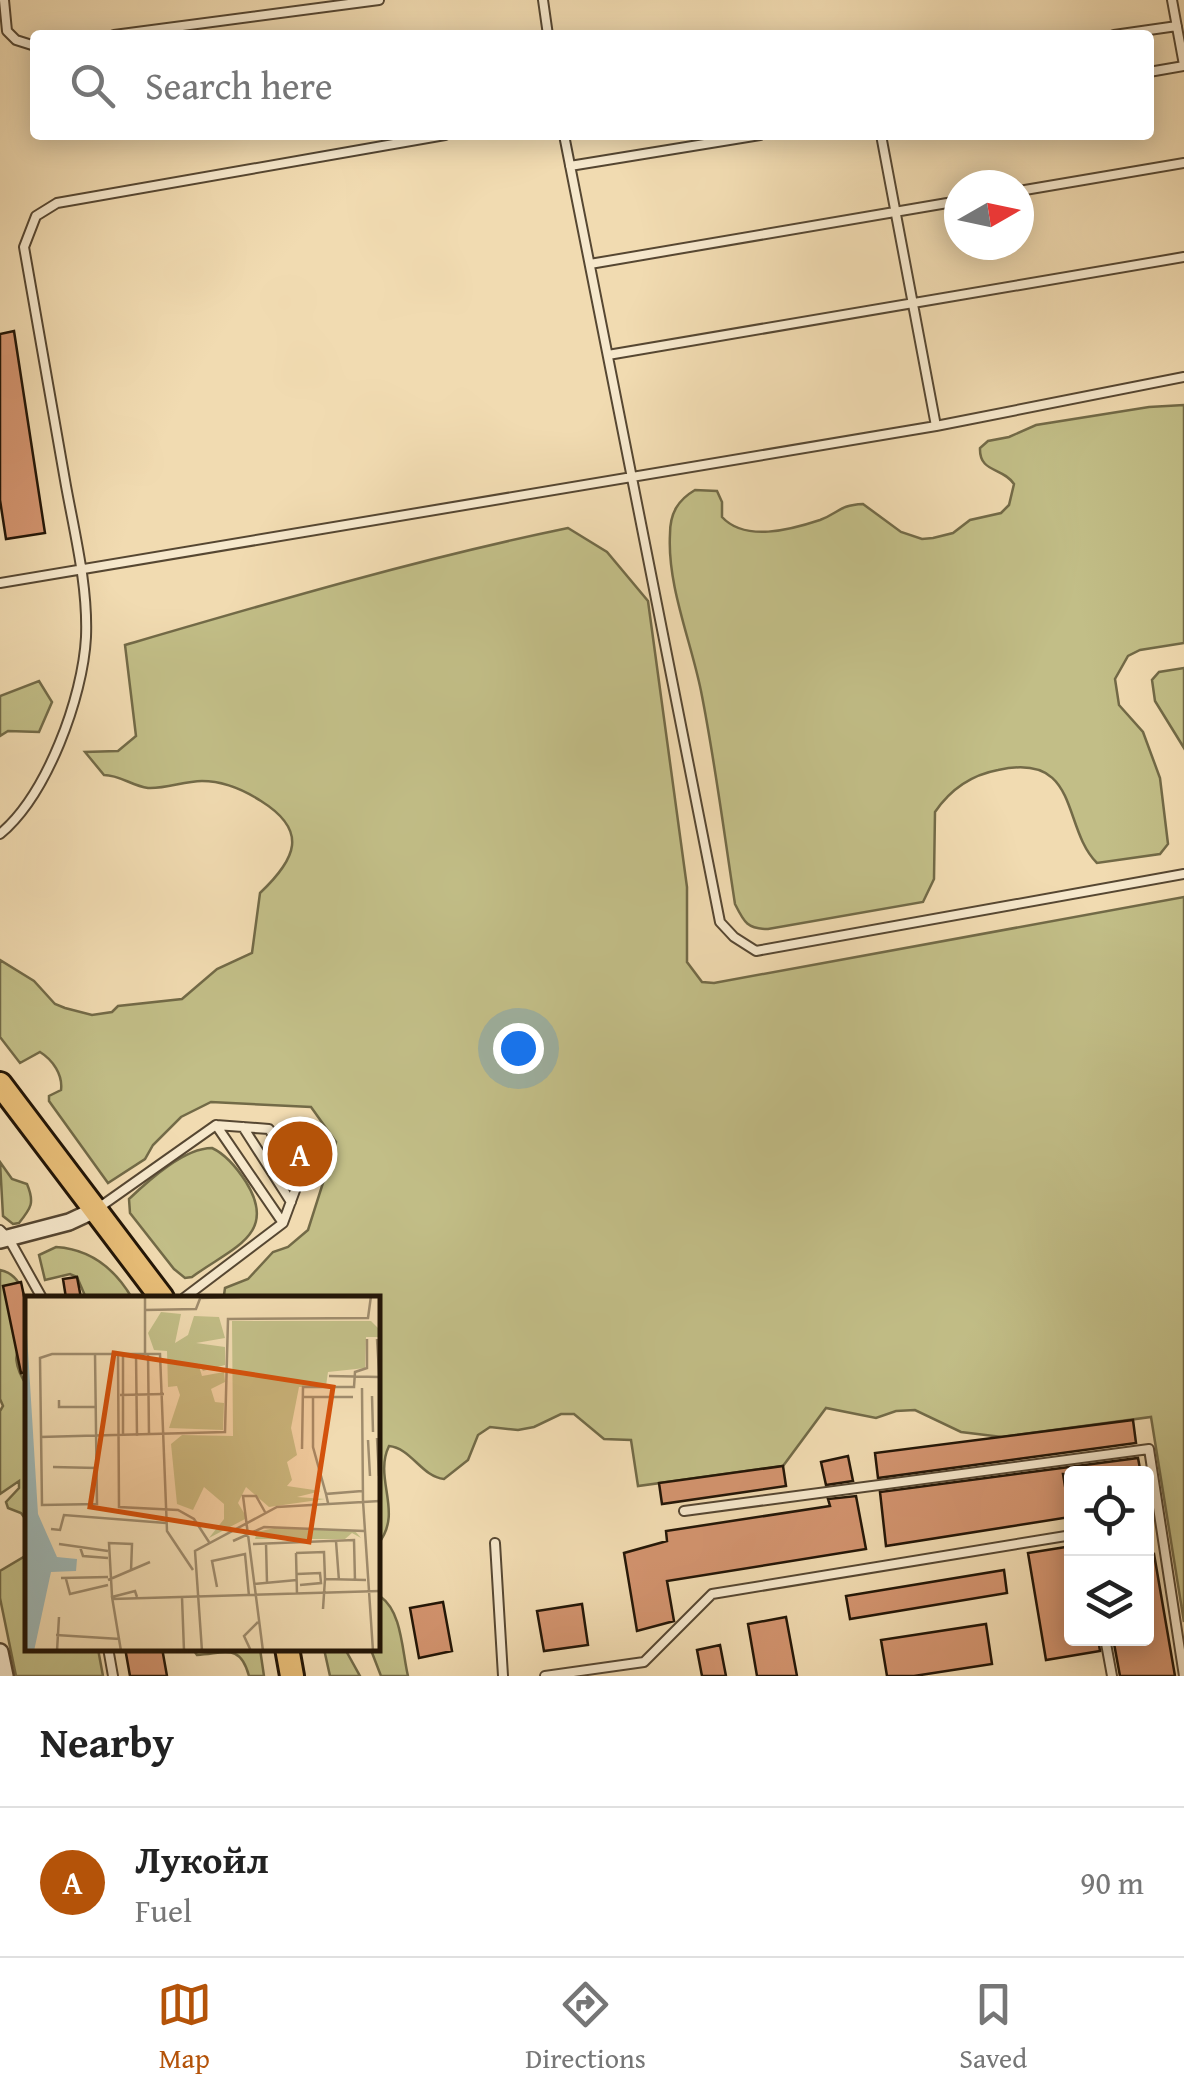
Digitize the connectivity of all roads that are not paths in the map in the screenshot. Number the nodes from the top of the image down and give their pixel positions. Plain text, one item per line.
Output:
1 (4, 0) edge
2 (378, 0) edge
3 (543, 0) edge
4 (1172, 0) edge
5 (302, 5) edge
6 (1177, 26) junction
7 (145, 30) edge
8 (547, 30) edge
9 (1149, 30) edge
10 (30, 44) edge
11 (1184, 66) edge
12 (1154, 71) edge
13 (416, 140) edge
14 (565, 140) edge
15 (729, 140) edge
16 (882, 140) edge
17 (1184, 163) edge
18 (570, 166) junction
19 (1034, 188) edge
20 (944, 204) edge
21 (896, 212) junction
22 (1184, 257) edge
23 (590, 264) junction
24 (912, 303) junction
25 (608, 355) junction
26 (1184, 377) edge
27 (936, 426) junction
28 (632, 477) junction
29 (81, 571) junction
30 (0, 583) edge
31 (0, 834) edge
32 (1184, 874) edge
33 (0, 1084) edge
34 (216, 1125) junction
35 (243, 1127) junction
36 (291, 1202) junction
37 (97, 1209) junction
38 (283, 1223) junction
39 (3, 1236) edge
40 (41, 1296) edge
41 (161, 1296) edge
42 (187, 1296) edge
43 (1075, 1459) junction
44 (1076, 1466) edge
45 (684, 1511) dead end
46 (1064, 1536) edge
47 (494, 1542) dead end
48 (1106, 1646) edge
49 (108, 1651) edge
50 (288, 1651) edge
51 (0, 1652) edge
52 (4, 1676) edge
53 (112, 1676) edge
54 (292, 1676) edge
55 (502, 1676) edge
56 (545, 1676) edge
57 (1112, 1676) edge
58 (1184, 1676) edge

1 - 10 lane
2 - 5 lane
3 - 8 lane
4 - 6 lane
5 - 7 lane
6 - 9 lane
6 - 11 lane
11 - 12 lane
13 - 29 lane
14 - 18 lane
15 - 18 lane
16 - 21 lane
17 - 19 lane
18 - 23 lane
20 - 21 lane
21 - 23 lane
21 - 24 lane
22 - 24 lane
23 - 25 lane
24 - 25 lane
24 - 27 lane
25 - 28 lane
26 - 27 lane
27 - 28 lane
28 - 29 lane
28 - 32 lane
29 - 30 lane
29 - 31 lane
33 - 37 main road
34 - 35 lane
34 - 37 lane
34 - 38 lane
35 - 36 lane
35 - 36 lane
36 - 38 lane
37 - 39 street
37 - 41 main road
38 - 42 lane
39 - 40 lane
43 - 44 lane
43 - 45 lane
43 - 58 lane
46 - 56 lane
47 - 55 lane
48 - 57 lane
49 - 53 lane
50 - 54 main road
51 - 52 street

